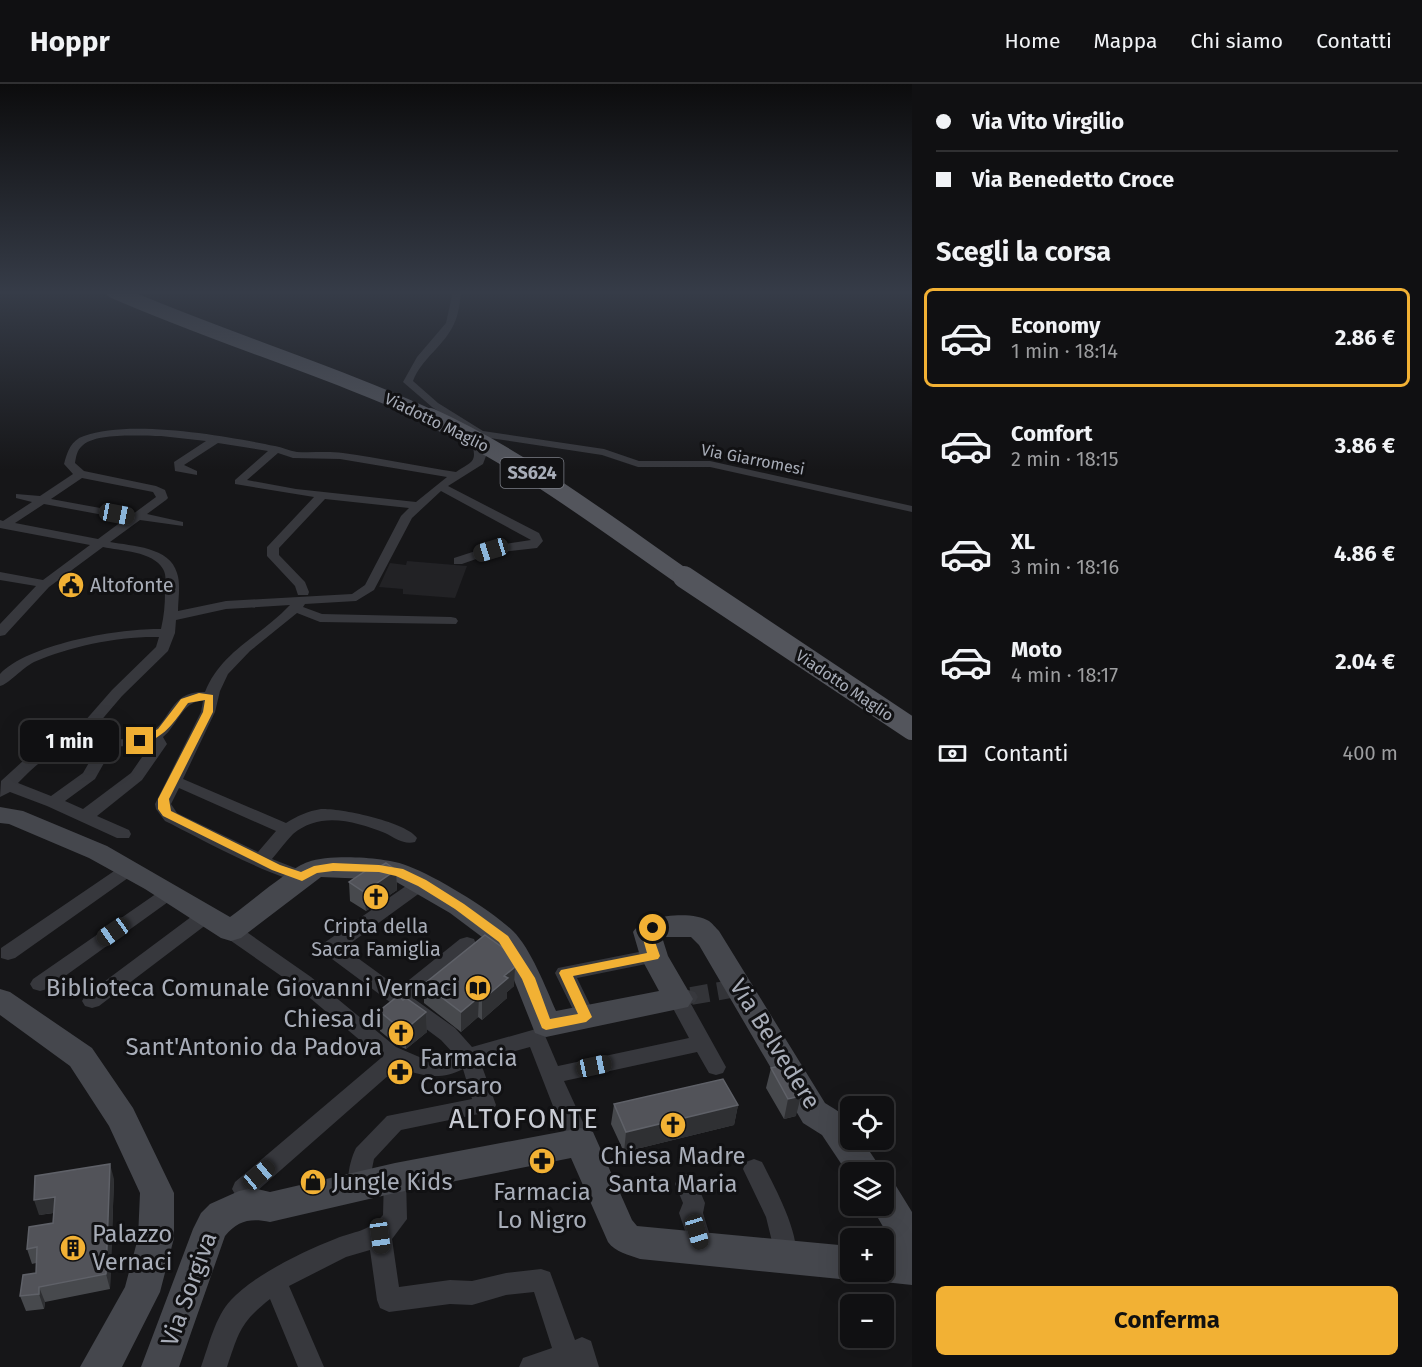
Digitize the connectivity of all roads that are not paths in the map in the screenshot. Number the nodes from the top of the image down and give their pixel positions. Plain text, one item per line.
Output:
1 (264, 351) edge
2 (429, 351) edge
3 (480, 434) junction
4 (215, 440) junction
5 (276, 449) junction
6 (193, 473) dead end
7 (80, 474) junction
8 (456, 475) junction
9 (440, 486) junction
10 (323, 495) junction
11 (20, 496) dead end
12 (42, 500) junction
13 (419, 506) junction
14 (912, 509) edge
15 (137, 517) junction
16 (3, 524) edge
17 (179, 524) dead end
18 (102, 544) junction
19 (458, 561) dead end
20 (0, 576) edge
21 (45, 584) junction
22 (302, 600) junction
23 (170, 617) junction
24 (451, 621) dead end
25 (0, 632) edge
26 (168, 633) junction
27 (0, 682) edge
28 (210, 697) junction
29 (912, 729) edge
30 (155, 736) junction
31 (75, 742) junction
32 (108, 742) junction
33 (173, 780) junction
34 (4, 788) edge
35 (53, 802) junction
36 (0, 815) edge
37 (85, 816) junction
38 (288, 830) junction
39 (123, 834) dead end
40 (409, 838) dead end
41 (260, 860) junction
42 (129, 869) junction
43 (302, 877) junction
44 (422, 883) junction
45 (169, 893) junction
46 (205, 916) junction
47 (231, 932) junction
48 (467, 944) dead end
49 (8, 953) dead end
50 (654, 956) junction
51 (40, 984) dead end
52 (685, 998) junction
53 (399, 999) junction
54 (0, 1000) edge
55 (92, 1001) dead end
56 (586, 1017) junction
57 (541, 1031) junction
58 (703, 1043) junction
59 (396, 1057) junction
60 (469, 1057) junction
61 (716, 1068) dead end
62 (553, 1075) junction
63 (581, 1142) junction
64 (859, 1162) edge
65 (754, 1169) dead end
66 (395, 1178) junction
67 (686, 1184) dead end
68 (359, 1186) junction
69 (237, 1209) junction
70 (894, 1215) edge
71 (380, 1236) junction
72 (912, 1247) edge
73 (702, 1250) junction
74 (786, 1258) junction
75 (894, 1259) edge
76 (840, 1262) edge
77 (275, 1281) junction
78 (578, 1357) edge
79 (216, 1366) edge
80 (99, 1367) edge
81 (159, 1367) edge
82 (311, 1367) edge
83 (532, 1367) edge

1 - 29 main road, Viadotto Maglio / SS624, bridge
2 - 3 street
3 - 8 street
3 - 14 street, Via Giarromesi
4 - 5 street
4 - 6 street
4 - 7 street
5 - 8 street
5 - 10 street
7 - 12 street
7 - 15 street
8 - 9 street
9 - 13 street
9 - 19 street
10 - 13 street
10 - 22 street
11 - 12 street
12 - 15 street
12 - 16 street
13 - 22 street
15 - 17 street
15 - 18 street
16 - 18 street
18 - 21 street
18 - 23 street
20 - 21 street
21 - 25 street
22 - 23 street
22 - 24 street
22 - 28 street
23 - 26 street
26 - 27 street
26 - 31 street
28 - 30 street
28 - 33 street
30 - 32 street
30 - 37 street
31 - 32 street
31 - 34 street
32 - 35 street
33 - 38 street
33 - 41 street
34 - 35 street
35 - 37 street
36 - 42 main road
37 - 39 street
38 - 40 street
38 - 41 street
41 - 43 street
42 - 45 main road
42 - 49 street
43 - 44 main road
43 - 47 main road
44 - 53 street
44 - 57 main road
45 - 46 main road
45 - 51 street
46 - 47 main road
46 - 55 street
47 - 59 street
48 - 53 street
50 - 52 main road
50 - 56 street
50 - 64 main road, Via Belvedere
52 - 56 main road
52 - 58 street
53 - 60 street
54 - 80 main road
56 - 57 main road
57 - 60 street
57 - 62 street
58 - 61 street
58 - 62 street
59 - 60 street
59 - 69 street
60 - 68 street
62 - 63 street
63 - 66 main road
63 - 73 main road
65 - 74 street
66 - 68 main road
66 - 71 street
67 - 73 street
68 - 69 main road
69 - 81 main road, Via Sorgiva
70 - 72 main road
71 - 77 street
71 - 78 street
72 - 75 main road
73 - 74 main road
74 - 76 main road
77 - 79 street
77 - 82 street
78 - 83 street

